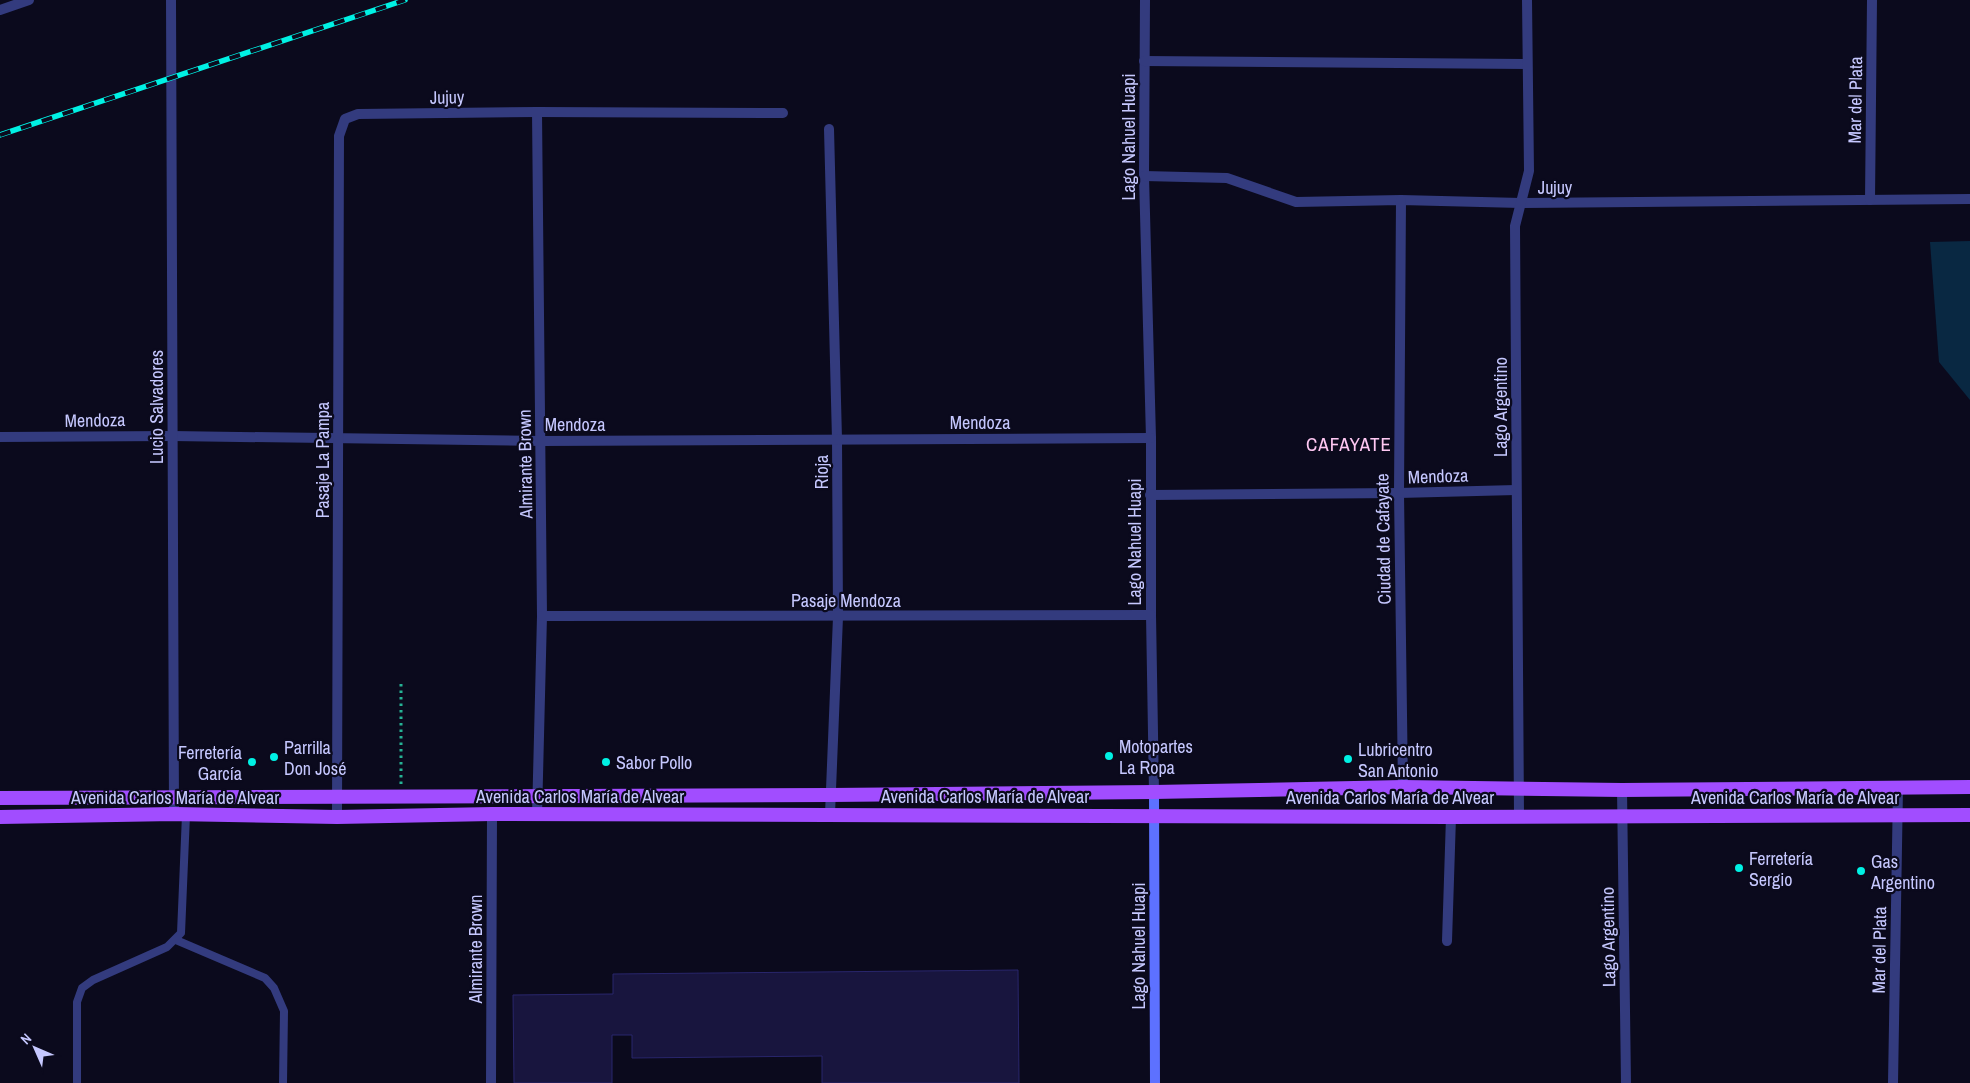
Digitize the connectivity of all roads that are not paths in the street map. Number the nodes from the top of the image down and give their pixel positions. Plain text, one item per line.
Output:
1 (29, 0) edge
2 (171, 0) edge
3 (1145, 0) edge
4 (1527, 0) edge
5 (1872, 0) edge
6 (0, 10) edge
7 (1144, 61) junction
8 (1528, 64) junction
9 (537, 112) junction
10 (783, 113) dead end
11 (358, 114) joint
12 (829, 129) dead end
13 (1144, 176) junction
14 (1970, 199) edge
15 (1401, 200) junction
16 (1870, 200) junction
17 (1520, 203) junction
18 (172, 436) junction
19 (0, 437) edge
20 (338, 438) junction
21 (1151, 438) junction
22 (837, 439) junction
23 (541, 441) junction
24 (1516, 490) junction
25 (1399, 493) junction
26 (1150, 495) junction
27 (1151, 615) junction
28 (542, 616) junction
29 (838, 617) junction
30 (1403, 787) junction
31 (1970, 787) edge
32 (1898, 788) junction
33 (1518, 789) junction
34 (1622, 790) junction
35 (1154, 792) junction
36 (830, 795) junction
37 (538, 796) junction
38 (337, 797) junction
39 (0, 798) edge
40 (174, 798) junction
41 (180, 814) junction
42 (492, 814) junction
43 (830, 814) junction
44 (1519, 815) junction
45 (1896, 815) junction
46 (1970, 815) edge
47 (538, 816) junction
48 (1154, 816) junction
49 (1623, 816) junction
50 (0, 817) edge
51 (337, 817) junction
52 (1451, 817) junction
53 (176, 940) junction
54 (1447, 941) dead end
55 (77, 1083) edge
56 (283, 1083) edge
57 (491, 1083) edge
58 (1155, 1083) edge
59 (1626, 1083) edge
60 (1894, 1083) edge

1 - 6 street
2 - 18 street, Lucio Salvadores
3 - 7 street, Lago Nahuel Huapi
4 - 8 street, Lago Argentino
5 - 16 street, Mar del Plata
7 - 8 street
7 - 13 street, Lago Nahuel Huapi
8 - 17 street, Lago Argentino
9 - 10 street, Jujuy
9 - 11 street, Jujuy
9 - 23 street, Almirante Brown
11 - 20 street, Pasaje La Pampa
12 - 22 street, Rioja
13 - 15 street, Jujuy
13 - 21 street, Lago Nahuel Huapi
14 - 16 street, Jujuy
15 - 17 street, Jujuy
15 - 25 street, Ciudad de Cafayate
16 - 17 street, Jujuy
17 - 24 street, Lago Argentino
18 - 19 street, Mendoza
18 - 20 street, Mendoza
18 - 40 street, Lucio Salvadores
20 - 23 street, Mendoza
20 - 38 street, Pasaje La Pampa
21 - 22 street, Mendoza
21 - 26 street, Lago Nahuel Huapi
22 - 23 street, Mendoza
22 - 29 street, Rioja
23 - 28 street, Almirante Brown
24 - 25 street, Mendoza
24 - 33 street, Lago Argentino
25 - 26 street, Mendoza
25 - 30 street, Ciudad de Cafayate
26 - 27 street, Lago Nahuel Huapi
27 - 29 street, Pasaje Mendoza
27 - 35 street, Lago Nahuel Huapi
28 - 29 street, Pasaje Mendoza
28 - 37 street, Almirante Brown
29 - 36 street, Rioja
30 - 33 main road, Avenida Carlos María de Alvear
30 - 35 main road, Avenida Carlos María de Alvear
31 - 32 main road, Avenida Carlos María de Alvear
32 - 34 main road, Avenida Carlos María de Alvear
32 - 45 street, Mar del Plata
33 - 34 main road, Avenida Carlos María de Alvear
33 - 44 street, Lago Argentino
34 - 49 street, Lago Argentino
35 - 36 main road, Avenida Carlos María de Alvear
35 - 48 main road, Lago Nahuel Huapi
36 - 37 main road, Avenida Carlos María de Alvear
36 - 43 street, Rioja
37 - 38 main road, Avenida Carlos María de Alvear
37 - 47 street, Almirante Brown
38 - 40 main road, Avenida Carlos María de Alvear
38 - 51 street, Pasaje La Pampa
39 - 40 main road, Avenida Carlos María de Alvear
40 - 41 street, Lucio Salvadores
41 - 50 main road, Avenida Carlos María de Alvear
41 - 51 main road, Avenida Carlos María de Alvear
41 - 53 lane
42 - 47 main road, Avenida Carlos María de Alvear
42 - 51 main road, Avenida Carlos María de Alvear
42 - 57 street, Almirante Brown
43 - 47 main road, Avenida Carlos María de Alvear
43 - 48 main road, Avenida Carlos María de Alvear
44 - 49 main road, Avenida Carlos María de Alvear
44 - 52 main road, Avenida Carlos María de Alvear
45 - 46 main road, Avenida Carlos María de Alvear
45 - 49 main road, Avenida Carlos María de Alvear
45 - 60 street, Mar del Plata
48 - 52 main road, Avenida Carlos María de Alvear
48 - 58 main road, Lago Nahuel Huapi
49 - 59 street, Lago Argentino
52 - 54 street
53 - 55 lane
53 - 56 lane

